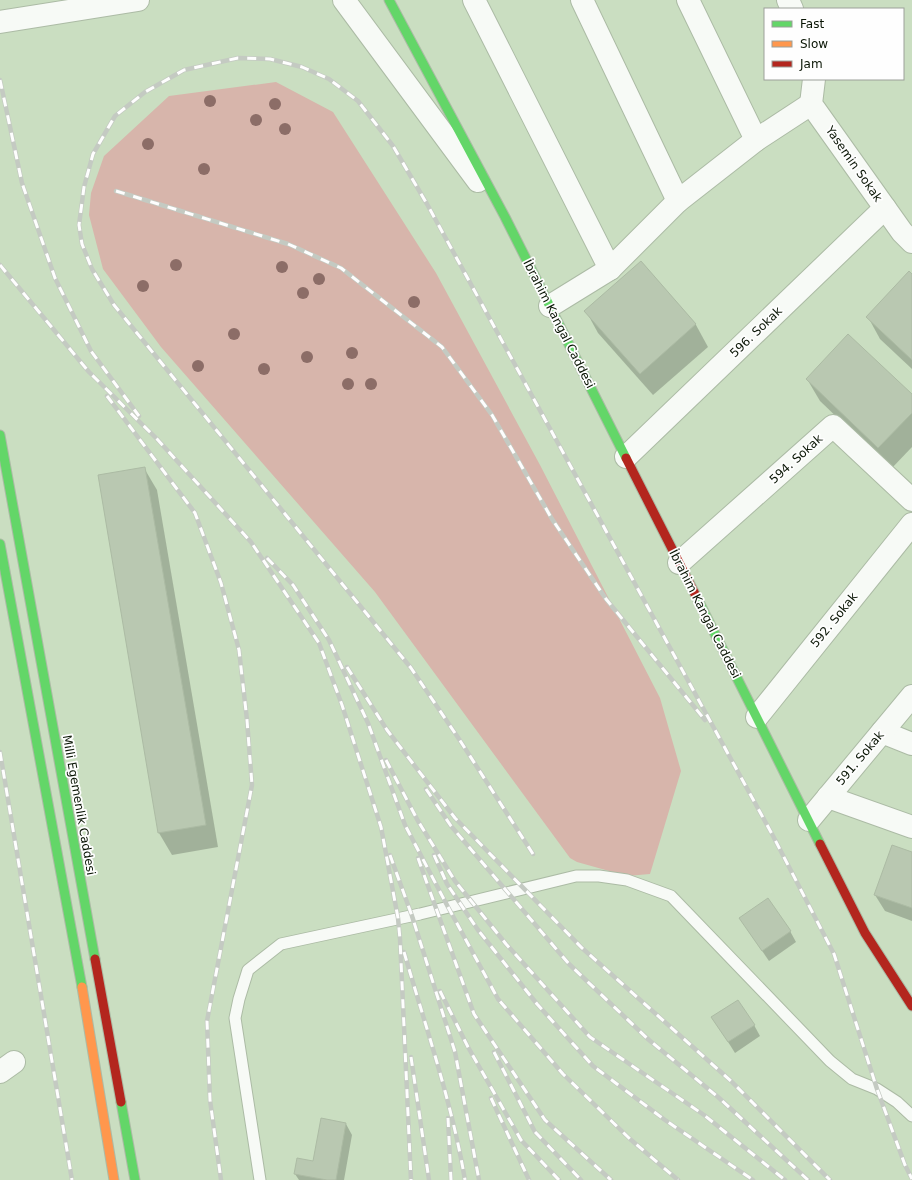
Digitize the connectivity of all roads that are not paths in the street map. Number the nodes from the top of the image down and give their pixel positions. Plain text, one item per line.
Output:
1 (138, 0) edge
2 (344, 0) edge
3 (388, 0) edge
4 (474, 0) edge
5 (582, 0) edge
6 (688, 0) edge
7 (0, 22) edge
8 (814, 80) edge
9 (811, 104) junction
10 (756, 140) junction
11 (678, 201) junction
12 (885, 208) junction
13 (505, 217) junction
14 (912, 242) edge
15 (610, 269) junction
16 (550, 306) junction
17 (0, 434) edge
18 (626, 457) junction
19 (912, 500) edge
20 (912, 524) edge
21 (0, 544) edge
22 (679, 562) junction
23 (912, 696) edge
24 (757, 717) junction
25 (882, 732) junction
26 (912, 744) edge
27 (828, 797) junction
28 (809, 820) junction
29 (912, 827) edge
30 (912, 1006) edge
31 (912, 1116) edge
32 (114, 1180) edge
33 (135, 1180) edge
34 (260, 1180) edge

1 - 7 street
2 - 13 street, İbrahim Kangal Caddesi
3 - 13 main road, İbrahim Kangal Caddesi
4 - 15 street
5 - 11 street
6 - 10 street
8 - 9 street
9 - 10 street
9 - 12 street, Yasemin Sokak
10 - 11 street
11 - 15 street
12 - 14 street, Yasemin Sokak
12 - 18 street, 596. Sokak
13 - 16 main road, İbrahim Kangal Caddesi
15 - 16 street
16 - 18 main road, İbrahim Kangal Caddesi
17 - 33 main road, Milli Egemenlik Caddesi
18 - 22 main road, İbrahim Kangal Caddesi
19 - 22 street, 594. Sokak
20 - 24 street, 592. Sokak
21 - 32 main road
22 - 24 main road, İbrahim Kangal Caddesi
23 - 25 street, 591. Sokak
24 - 28 main road, İbrahim Kangal Caddesi
25 - 26 street
25 - 27 street, 591. Sokak
27 - 28 street, 591. Sokak
27 - 29 street
28 - 30 main road, İbrahim Kangal Caddesi
31 - 34 lane

